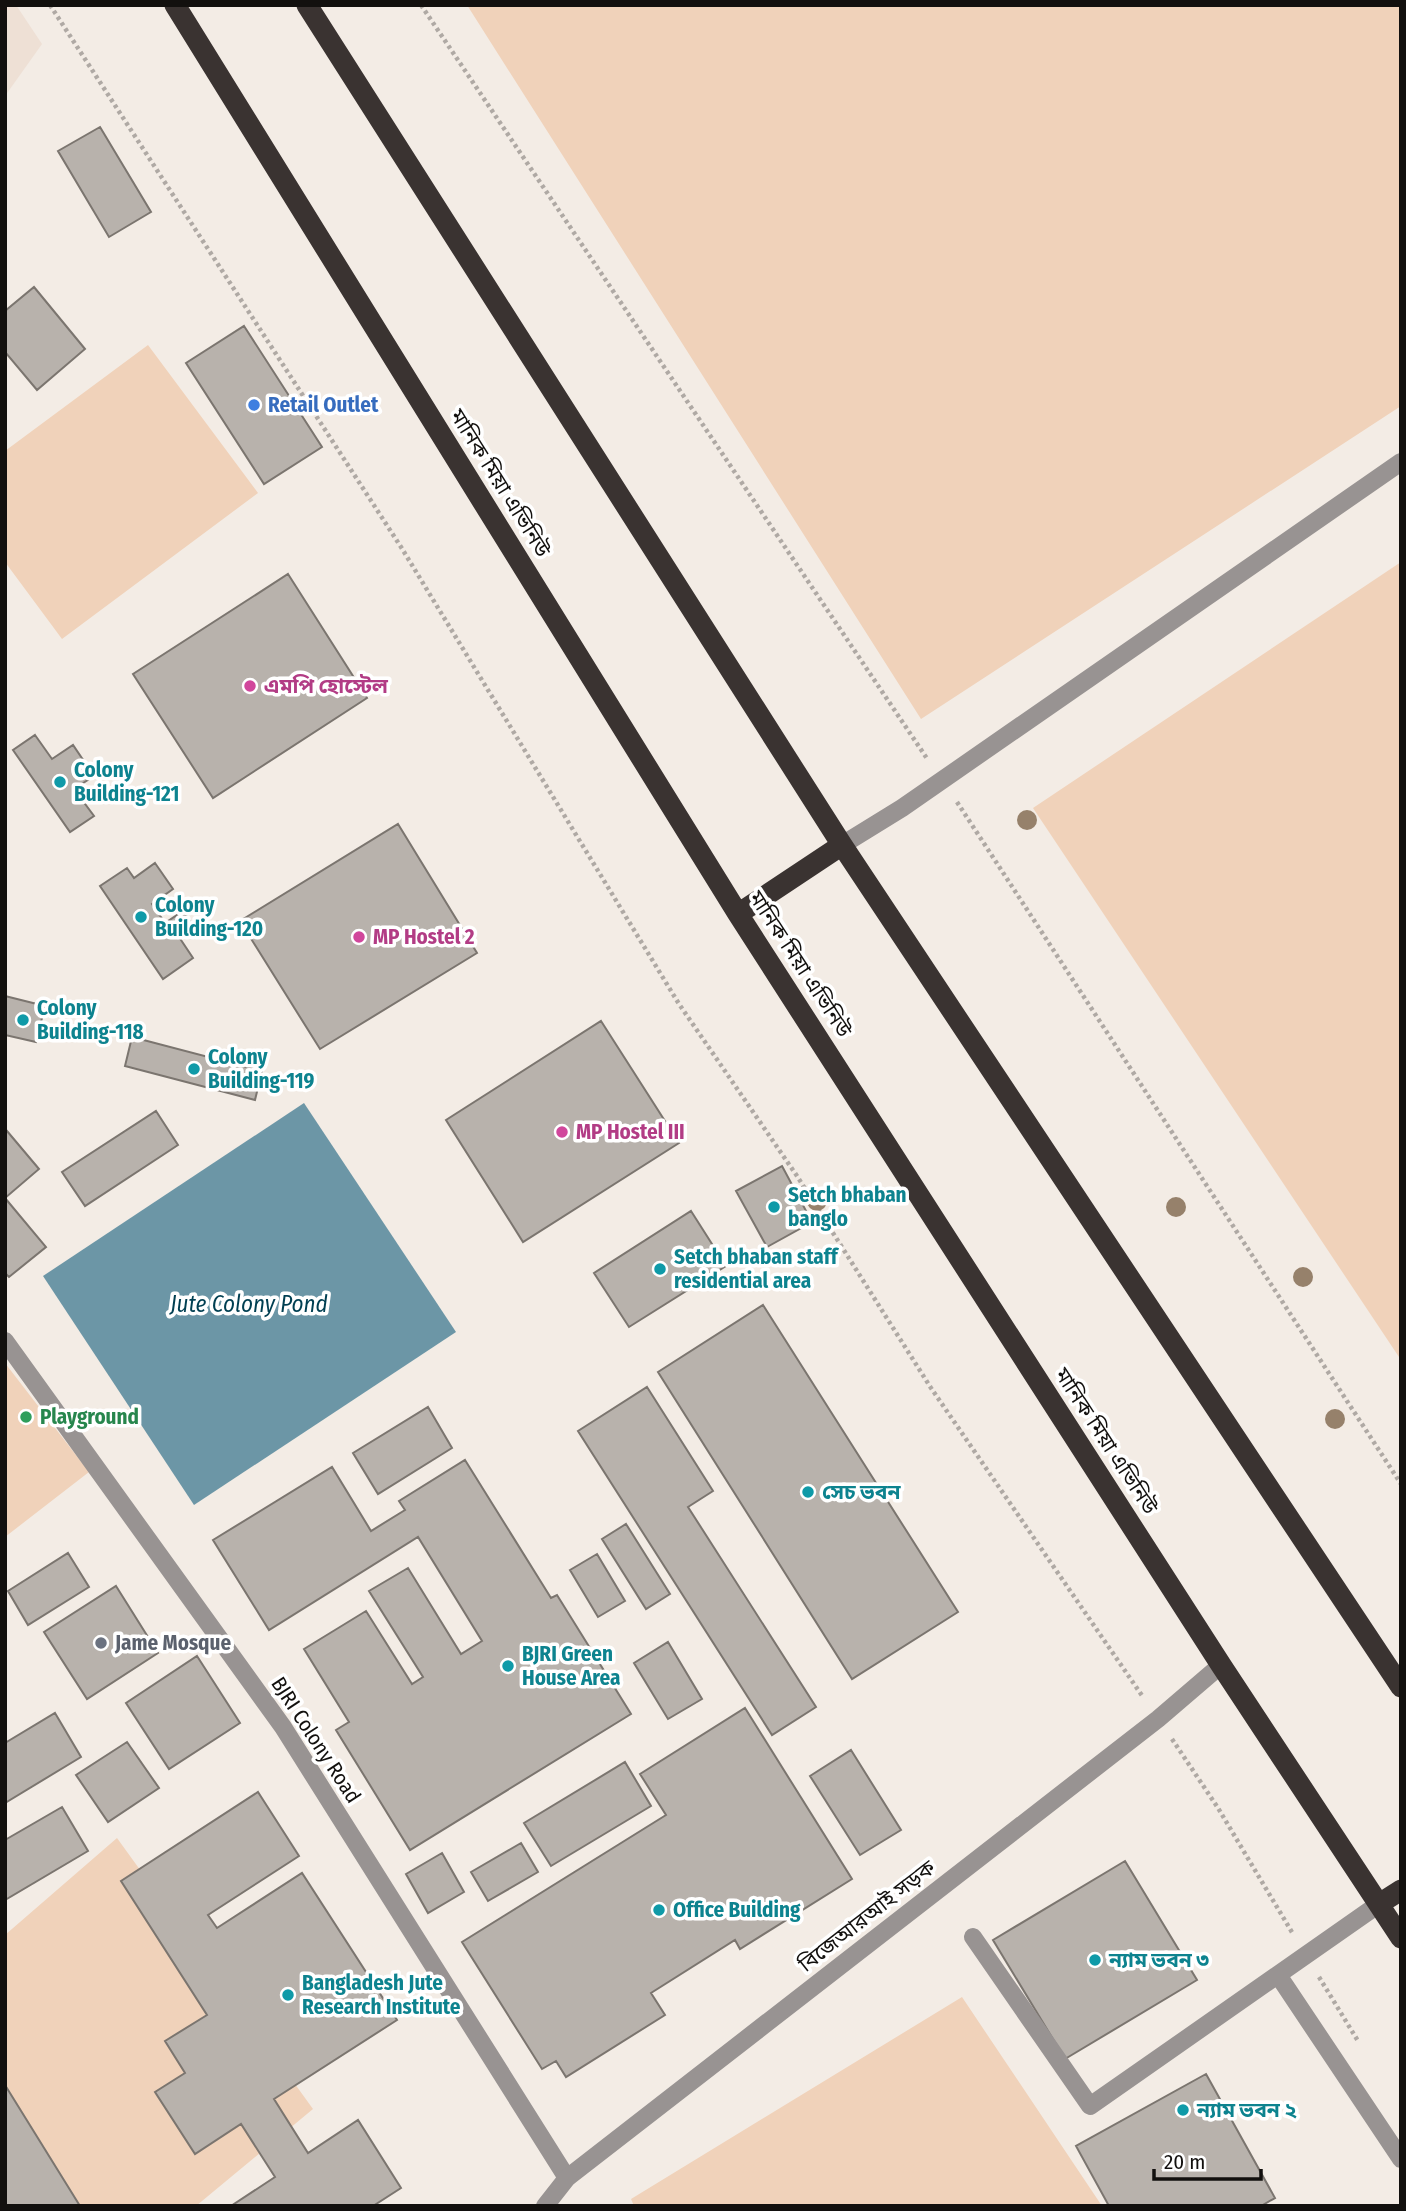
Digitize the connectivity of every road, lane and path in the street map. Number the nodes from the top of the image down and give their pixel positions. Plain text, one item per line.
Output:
1 (50, 5) edge
2 (176, 5) edge
3 (307, 5) edge
4 (421, 5) edge
5 (1401, 462) edge
6 (941, 779) junction
7 (842, 845) junction
8 (738, 914) junction
9 (5, 1341) edge
10 (1401, 1484) edge
11 (1221, 1665) junction
12 (1401, 1688) edge
13 (1158, 1719) junction
14 (1401, 1890) edge
15 (1379, 1904) junction
16 (973, 1937) dead end
17 (1401, 1938) edge
18 (1306, 1955) junction
19 (1278, 1975) junction
20 (1365, 2051) dead end
21 (1401, 2159) edge
22 (567, 2178) junction
23 (545, 2206) edge

1 - 13 path
2 - 8 highway, মানিক মিয়া এভিনিউ
3 - 7 highway
4 - 6 path
5 - 6 street
6 - 7 street
6 - 10 path
7 - 8 highway
7 - 12 highway
8 - 11 highway, মানিক মিয়া এভিনিউ
9 - 22 street, BJRI Colony Road
11 - 13 street, বিজেআরআই সড়ক
11 - 15 highway, মানিক মিয়া এভিনিউ
13 - 18 path
13 - 22 street, বিজেআরআই সড়ক
14 - 15 highway
15 - 17 highway, মানিক মিয়া এভিনিউ
15 - 18 street
16 - 19 street
18 - 19 street
18 - 20 path
19 - 21 street
22 - 23 street, বিজেআরআই সড়ক

